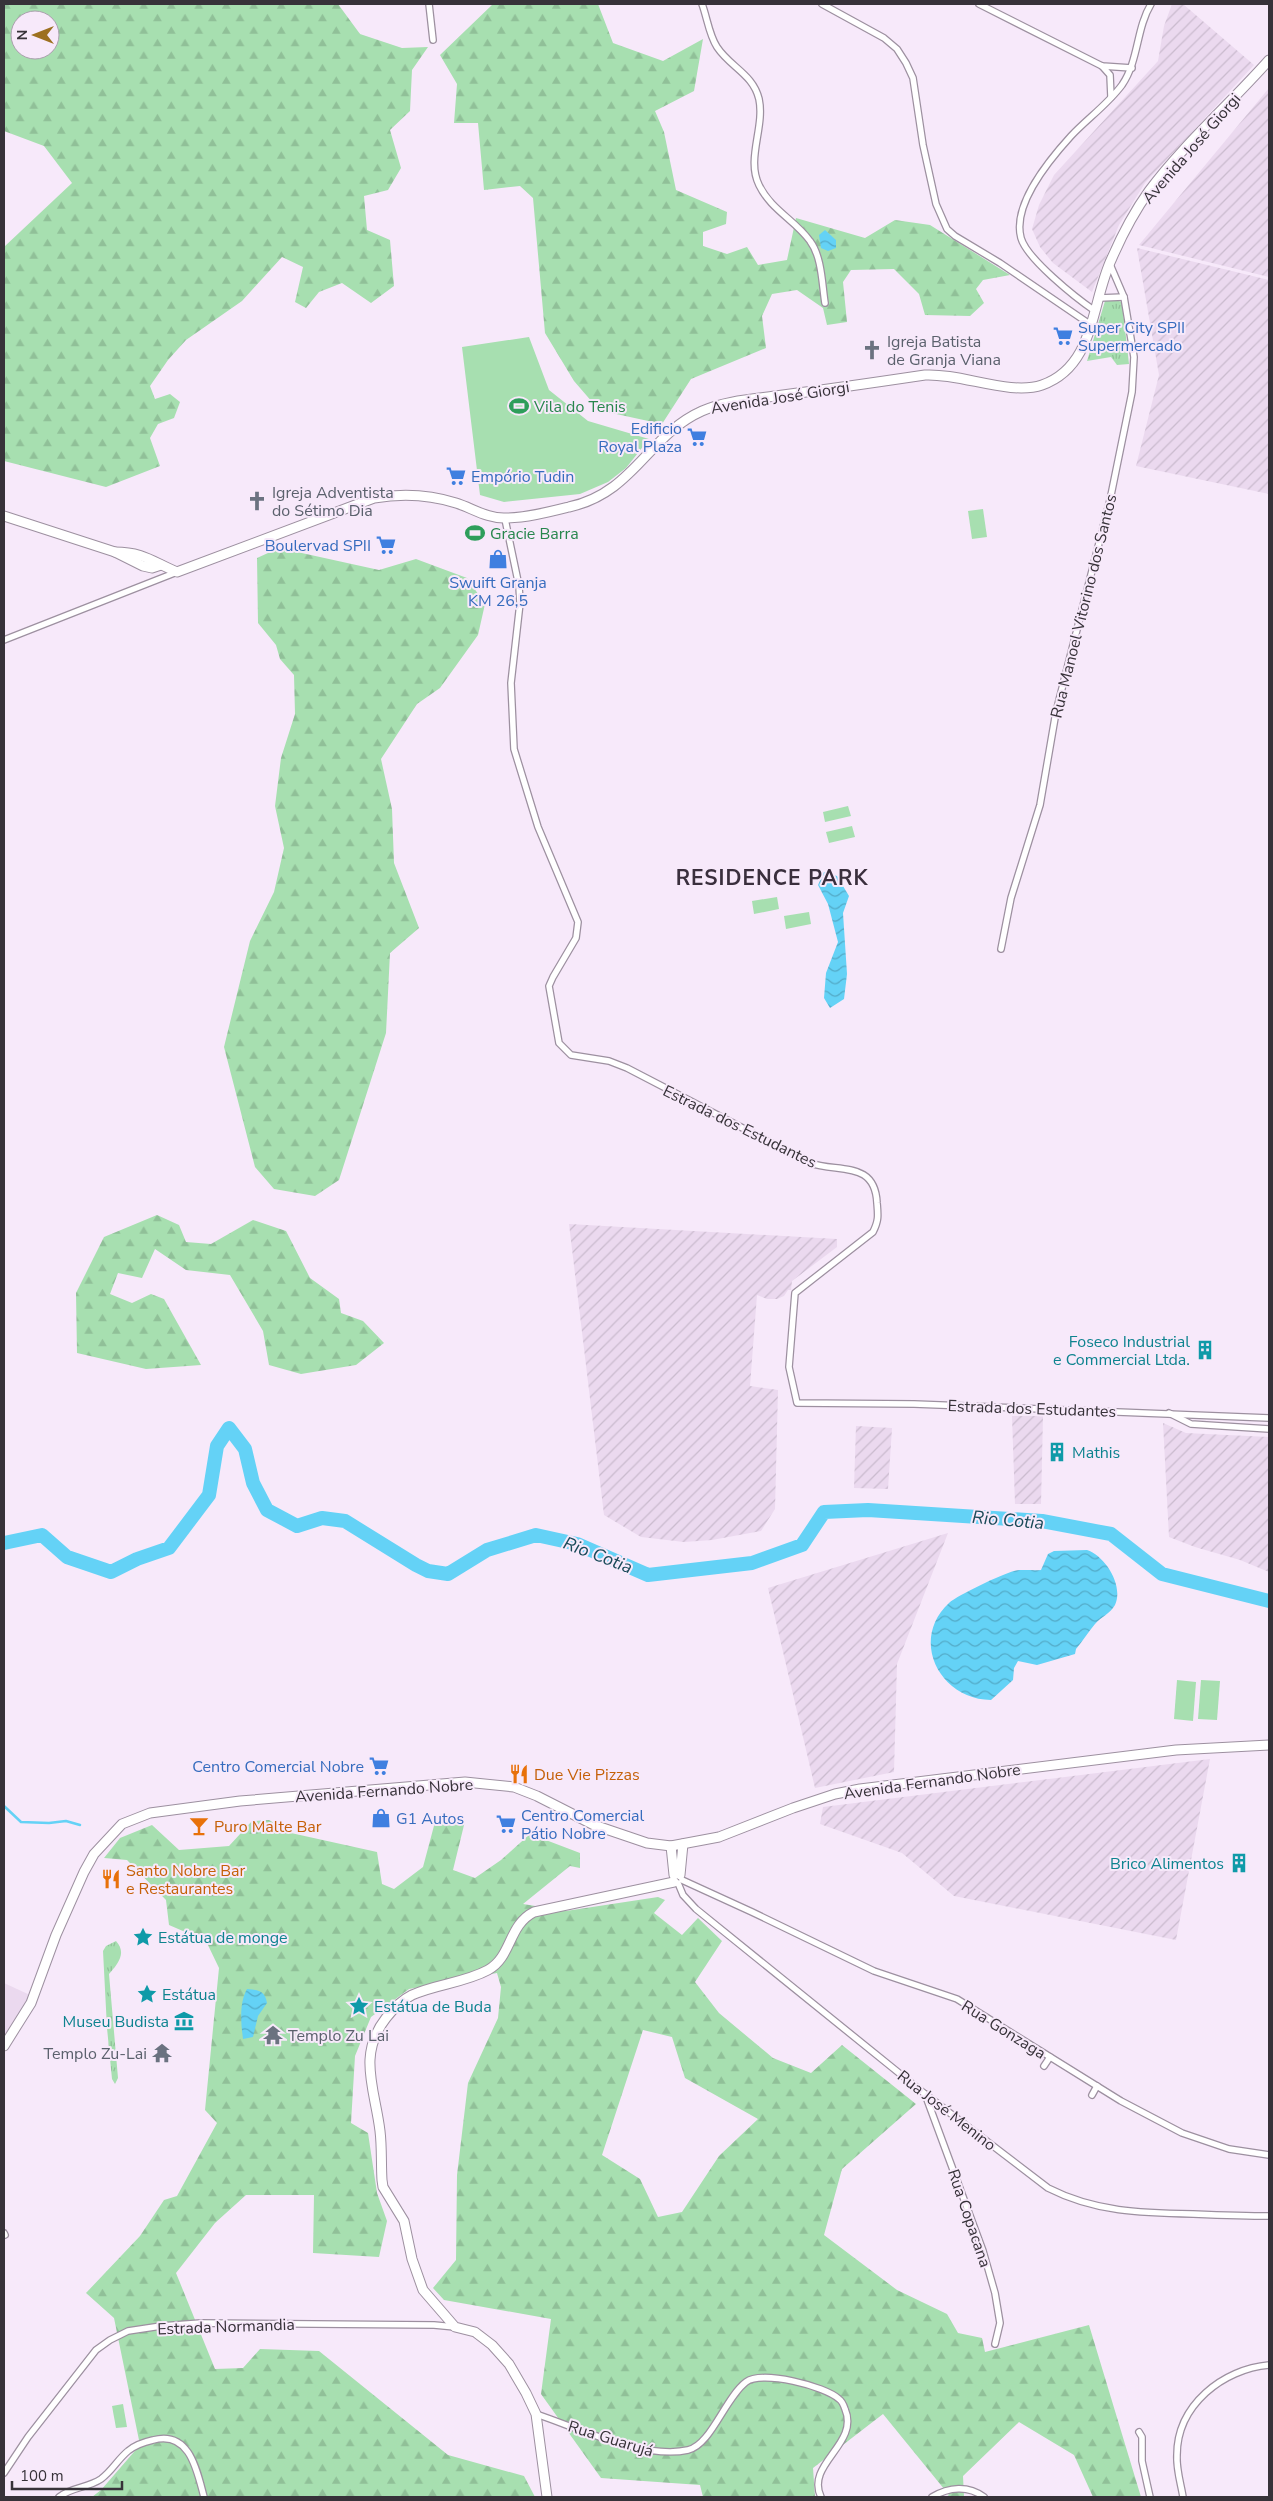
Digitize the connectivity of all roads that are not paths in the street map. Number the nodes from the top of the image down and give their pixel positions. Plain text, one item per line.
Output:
1 (429, 4) edge
2 (702, 4) edge
3 (822, 4) edge
4 (979, 4) edge
5 (1151, 4) edge
6 (433, 40) dead end
7 (1269, 60) edge
8 (1102, 66) junction
9 (1132, 68) junction
10 (1111, 97) junction
11 (1110, 262) junction
12 (1124, 297) junction
13 (1099, 298) junction
14 (825, 303) dead end
15 (1096, 311) junction
16 (1091, 324) junction
17 (4, 516) edge
18 (505, 519) junction
19 (177, 572) junction
20 (4, 640) edge
21 (1001, 949) dead end
22 (1167, 1412) junction
23 (1200, 1414) junction
24 (1269, 1418) edge
25 (1199, 1425) junction
26 (1269, 1429) edge
27 (1269, 1745) edge
28 (683, 1844) junction
29 (671, 1846) junction
30 (678, 1879) junction
31 (4, 2046) edge
32 (1050, 2057) junction
33 (1044, 2066) dead end
34 (1097, 2086) junction
35 (925, 2094) junction
36 (1092, 2095) dead end
37 (1269, 2155) edge
38 (1269, 2216) edge
39 (455, 2327) junction
40 (995, 2344) dead end
41 (1269, 2365) edge
42 (536, 2414) junction
43 (1139, 2432) dead end
44 (4, 2473) edge
45 (59, 2497) edge
46 (204, 2497) edge
47 (547, 2497) edge
48 (821, 2497) edge
49 (932, 2497) edge
50 (984, 2497) edge
51 (1150, 2497) edge
52 (1183, 2497) edge

1 - 6 street
2 - 14 street
3 - 16 street
4 - 8 street
5 - 9 street
7 - 11 street, Avenida José Giorgi
8 - 9 street
8 - 10 street
9 - 10 street
10 - 15 street
11 - 12 street, Rua Manoel Vitorino dos Santos
11 - 13 street, Avenida José Giorgi
12 - 13 street
12 - 21 street, Rua Manoel Vitorino dos Santos
13 - 15 street, Avenida José Giorgi
15 - 16 street, Avenida José Giorgi
16 - 18 street, Avenida José Giorgi
17 - 19 street
18 - 19 street, Avenida José Giorgi
18 - 22 street, Estrada dos Estudantes
19 - 20 street
22 - 23 street, Estrada dos Estudantes
22 - 25 street, Estrada dos Estudantes
23 - 24 street, Estrada dos Estudantes
23 - 25 street
25 - 26 street, Estrada dos Estudantes
27 - 28 street, Avenida Fernando Nobre
28 - 29 street, Avenida Fernando Nobre
28 - 30 street
29 - 30 street, Rua José Menino
29 - 31 street, Avenida Fernando Nobre
30 - 32 street, Rua Gonzaga
30 - 35 street, Rua José Menino
30 - 39 street
32 - 33 street
32 - 34 street, Rua Gonzaga
34 - 36 street
34 - 37 street, Rua Gonzaga
35 - 38 street, Rua José Menino
35 - 40 street, Rua Copacana
39 - 42 street, Estrada Normandia
39 - 44 street, Estrada Normandia
41 - 52 street
42 - 47 street, Estrada Normandia
42 - 48 street, Rua Guarujá
43 - 51 street
45 - 46 street
49 - 50 street

